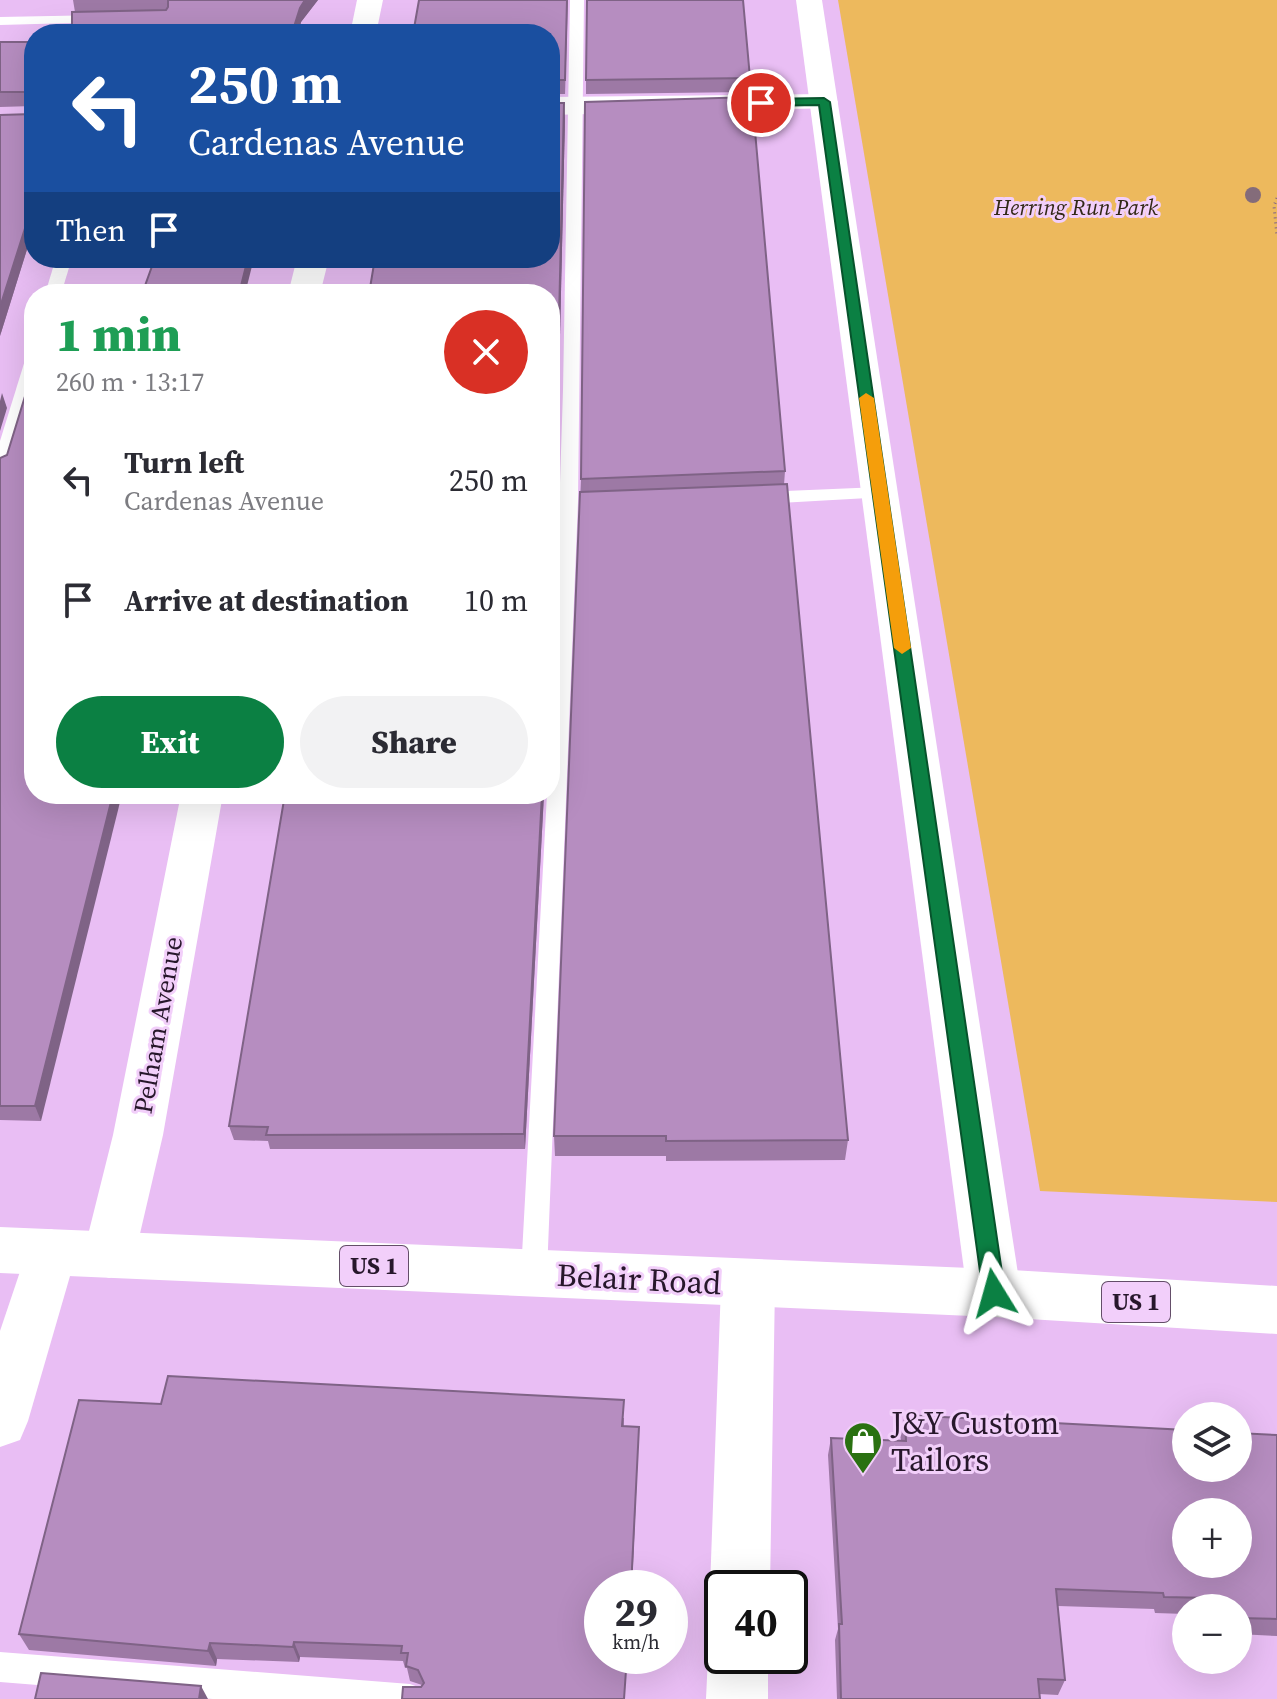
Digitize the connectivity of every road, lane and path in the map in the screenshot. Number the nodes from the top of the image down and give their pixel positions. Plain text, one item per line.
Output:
1 (370, 0) edge
2 (577, 0) edge
3 (809, 0) edge
4 (118, 19) edge
5 (0, 21) edge
6 (365, 24) edge
7 (824, 102) junction
8 (561, 106) edge
9 (1277, 198) edge
10 (1277, 236) edge
11 (24, 390) edge
12 (0, 470) edge
13 (880, 493) junction
14 (740, 499) edge
15 (560, 798) edge
16 (200, 804) edge
17 (560, 804) edge
18 (25, 1251) edge
19 (109, 1255) junction
20 (534, 1273) junction
21 (748, 1285) junction
22 (994, 1293) junction
23 (1277, 1310) edge
24 (0, 1421) edge
25 (740, 1570) edge
26 (0, 1667) edge
27 (738, 1674) edge
28 (320, 1696) edge
29 (410, 1699) edge
30 (737, 1699) edge

1 - 6 street
2 - 8 lane
3 - 7 street
4 - 5 lane
7 - 8 street
7 - 13 street
8 - 15 lane
9 - 10 path
11 - 12 lane
13 - 14 lane
13 - 22 street
16 - 19 street, Pelham Avenue
17 - 20 lane
18 - 19 street, Belair Road / US 1
18 - 24 street
19 - 20 street, Belair Road / US 1
20 - 21 street, Belair Road / US 1
21 - 22 street, Belair Road / US 1
21 - 25 street
22 - 23 street, Belair Road / US 1
26 - 28 lane
27 - 30 street
28 - 29 lane

